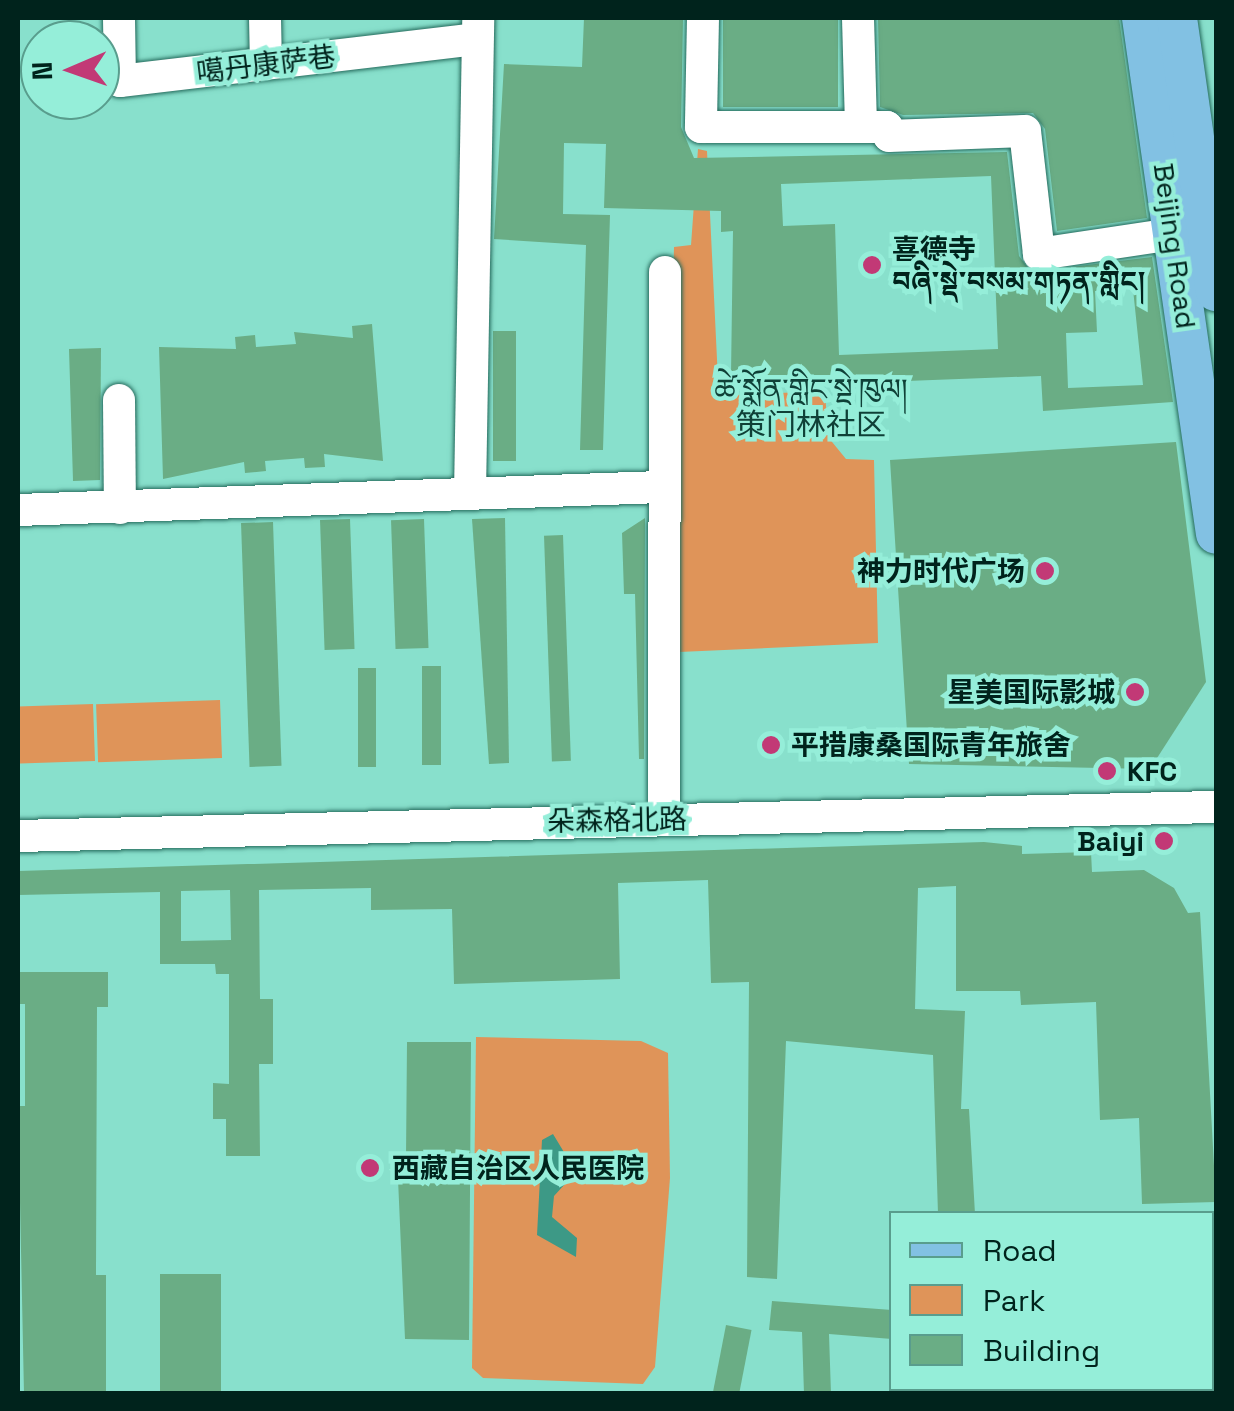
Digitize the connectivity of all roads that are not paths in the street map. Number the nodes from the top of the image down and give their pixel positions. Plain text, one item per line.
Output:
1 (119, 18) edge
2 (265, 18) edge
3 (704, 18) edge
4 (858, 18) edge
5 (1142, 18) edge
6 (1177, 18) edge
7 (477, 28) edge
8 (266, 64) junction
9 (861, 126) junction
10 (1206, 141) edge
11 (1174, 234) junction
12 (664, 272) dead end
13 (1216, 291) edge
14 (120, 400) dead end
15 (660, 487) junction
16 (470, 493) junction
17 (120, 508) junction
18 (18, 510) edge
19 (1216, 534) edge
20 (1216, 807) edge
21 (664, 819) junction
22 (18, 836) edge

1 - 8 street, 噶丹康萨巷
2 - 8 street
3 - 9 street
4 - 9 street
5 - 11 main road, Beijing Road
6 - 10 main road, Beijing Road
7 - 8 street, 噶丹康萨巷
7 - 16 street
9 - 11 street
10 - 13 main road, Beijing Road
11 - 19 main road, Beijing Road
12 - 15 street
14 - 17 street
15 - 16 street
15 - 21 street
16 - 17 street
17 - 18 street
20 - 21 street, 朵森格北路
21 - 22 street, 朵森格北路

